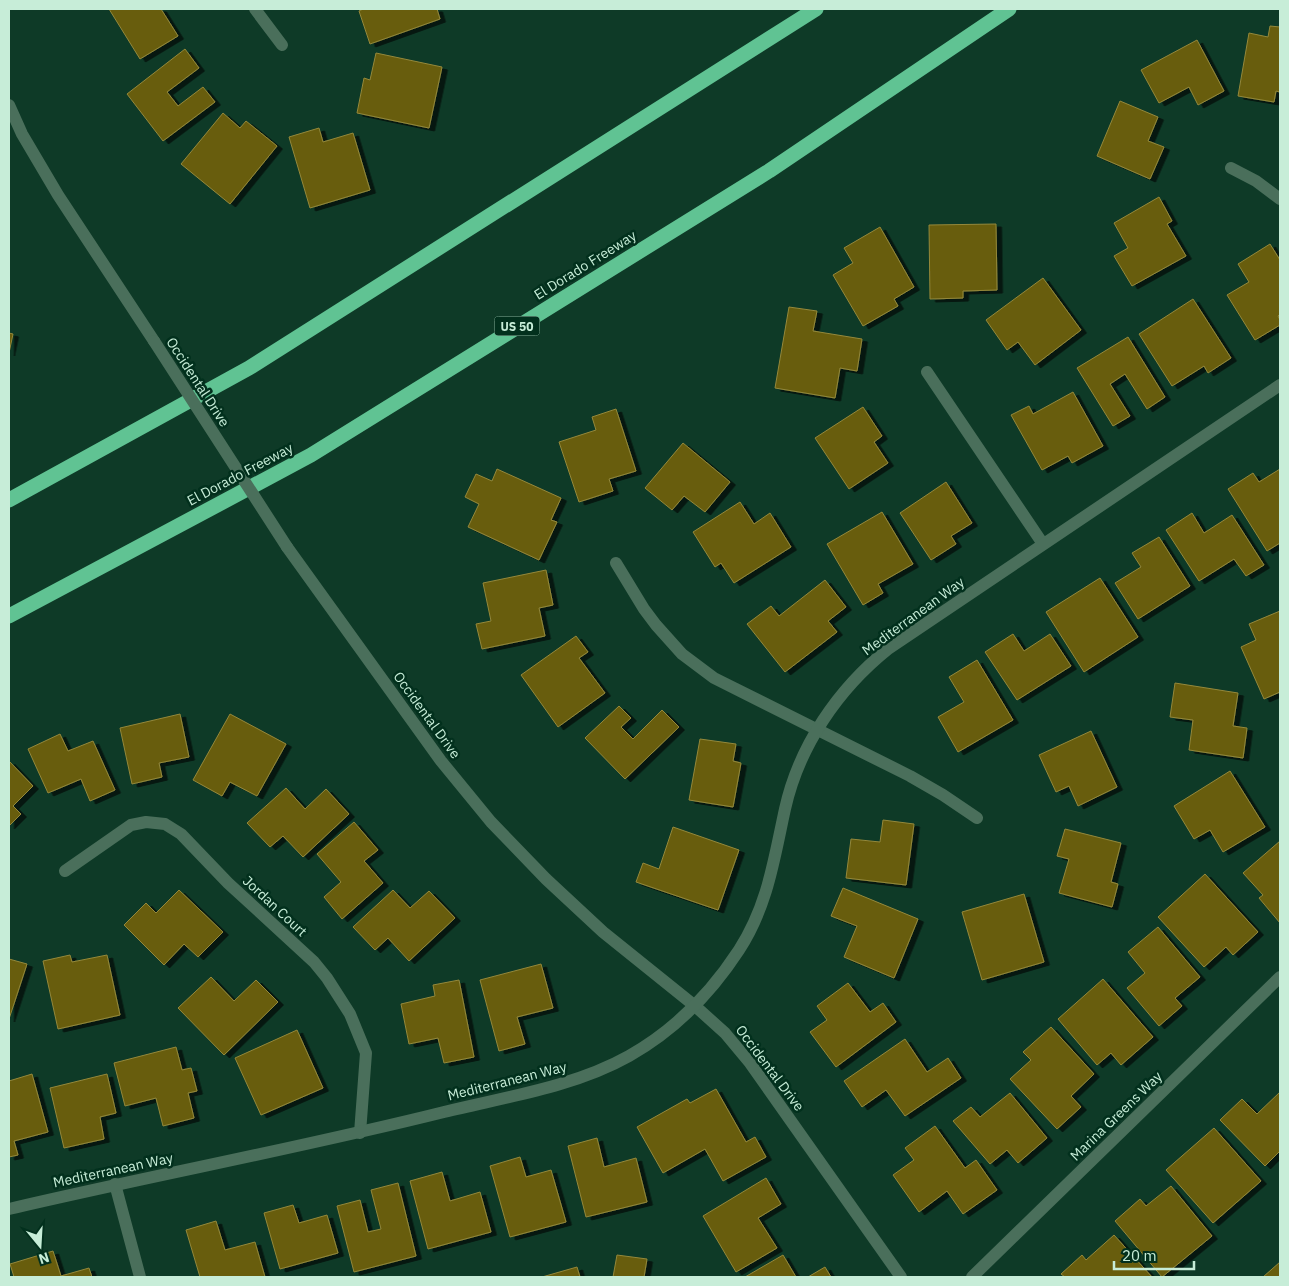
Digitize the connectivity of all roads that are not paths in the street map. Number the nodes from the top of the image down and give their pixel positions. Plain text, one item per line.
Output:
1 (255, 9) edge
2 (816, 9) edge
3 (1009, 9) edge
4 (282, 45) dead end
5 (9, 105) edge
6 (1231, 168) dead end
7 (1280, 198) edge
8 (928, 372) dead end
9 (1280, 385) edge
10 (9, 500) edge
11 (1043, 544) junction
12 (616, 563) dead end
13 (9, 616) edge
14 (817, 730) junction
15 (977, 818) dead end
16 (65, 871) dead end
17 (1280, 977) edge
18 (695, 1006) junction
19 (360, 1133) junction
20 (115, 1184) junction
21 (9, 1209) edge
22 (140, 1277) edge
23 (901, 1277) edge
24 (972, 1277) edge

1 - 4 street
2 - 10 highway
3 - 13 highway, El Dorado Freeway / US 50
5 - 18 street, Occidental Drive, bridge
6 - 7 street
8 - 11 street
9 - 11 street, Mediterranean Way
11 - 14 street, Mediterranean Way
12 - 14 street
14 - 15 street
14 - 18 street, Mediterranean Way
16 - 19 street, Jordan Court
17 - 24 street, Marina Greens Way
18 - 19 street, Mediterranean Way
18 - 23 street, Occidental Drive
19 - 20 street, Mediterranean Way
20 - 21 street, Mediterranean Way
20 - 22 street

